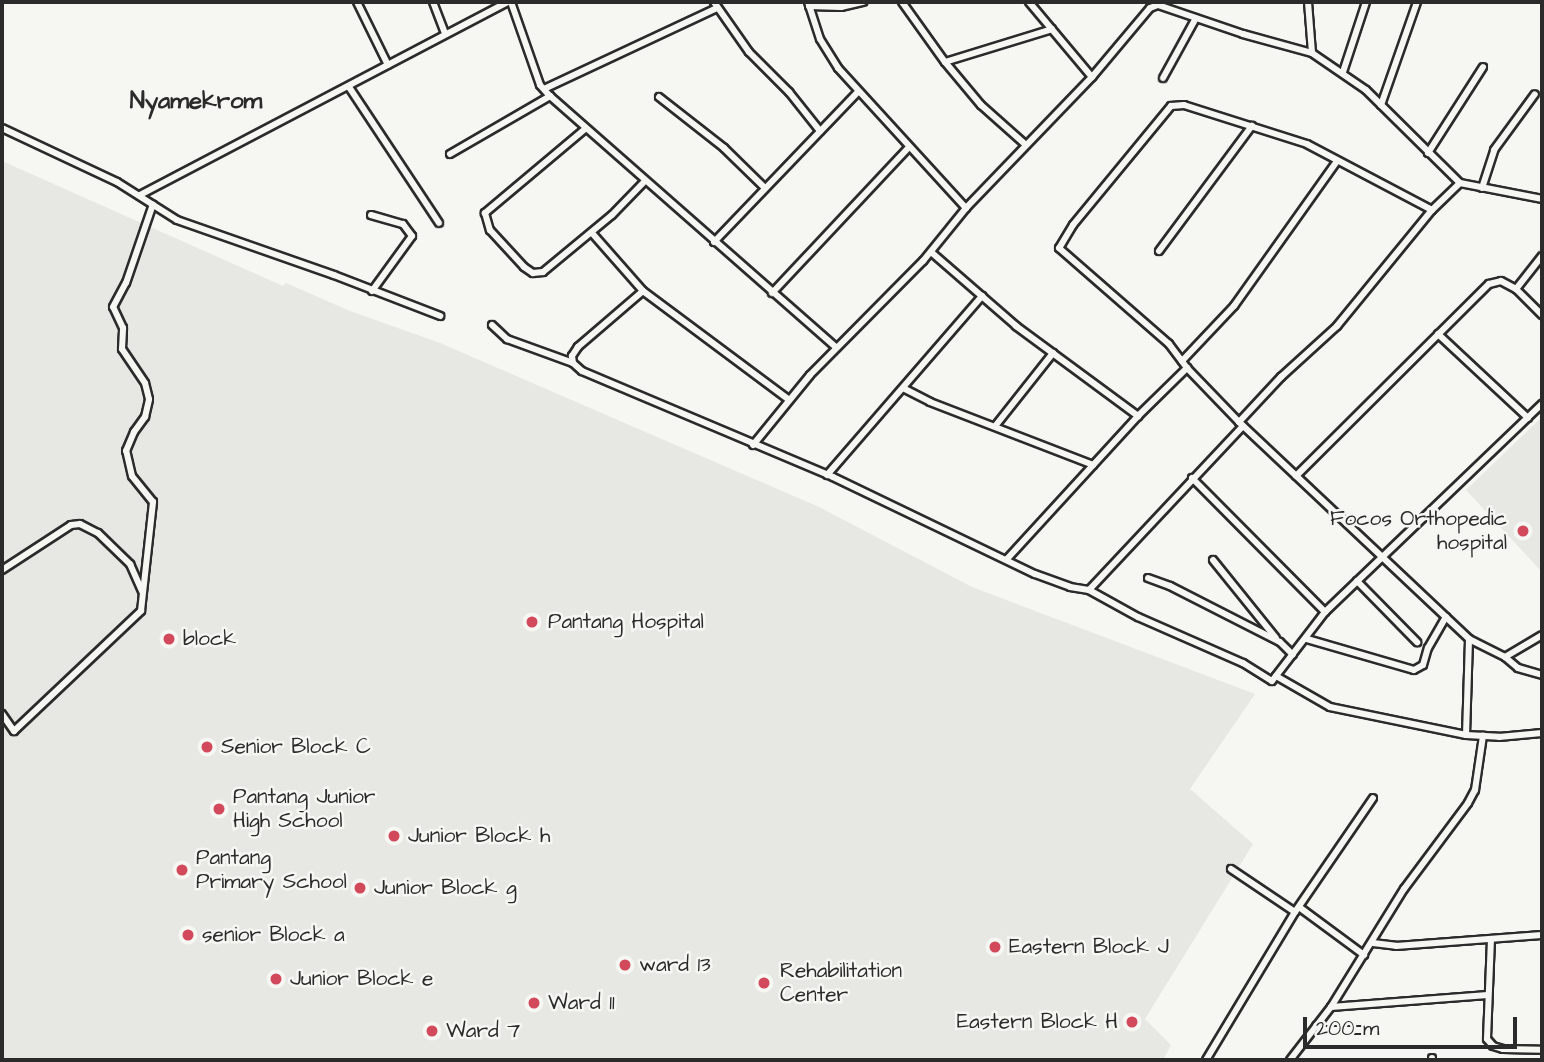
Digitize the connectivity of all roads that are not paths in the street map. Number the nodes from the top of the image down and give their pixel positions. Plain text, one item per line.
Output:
1 (357, 2) edge
2 (433, 2) edge
3 (510, 2) edge
4 (863, 2) edge
5 (902, 2) edge
6 (1029, 2) edge
7 (1308, 2) edge
8 (1366, 2) edge
9 (1416, 2) edge
10 (1159, 3) edge
11 (808, 4) edge
12 (716, 5) edge
13 (1196, 18) junction
14 (1052, 29) junction
15 (446, 33) junction
16 (1312, 53) junction
17 (945, 62) junction
18 (388, 65) junction
19 (1483, 67) dead end
20 (1343, 72) junction
21 (1092, 77) junction
22 (1163, 78) dead end
23 (349, 87) junction
24 (544, 89) junction
25 (859, 92) junction
26 (1535, 94) dead end
27 (550, 96) junction
28 (659, 97) dead end
29 (1381, 105) junction
30 (1252, 126) junction
31 (2, 128) edge
32 (585, 129) junction
33 (820, 131) junction
34 (1025, 144) junction
35 (908, 148) junction
36 (450, 153) dead end
37 (1428, 153) junction
38 (1337, 161) junction
39 (645, 181) junction
40 (1460, 183) junction
41 (765, 188) junction
42 (1482, 188) junction
43 (140, 195) junction
44 (1542, 199) edge
45 (153, 204) junction
46 (966, 208) junction
47 (1433, 211) junction
48 (371, 215) dead end
49 (439, 223) dead end
50 (592, 233) junction
51 (714, 242) junction
52 (1159, 251) dead end
53 (930, 252) junction
54 (1542, 256) edge
55 (1516, 289) junction
56 (372, 291) junction
57 (643, 291) junction
58 (772, 293) junction
59 (982, 296) junction
60 (1542, 315) edge
61 (440, 316) dead end
62 (492, 325) dead end
63 (1438, 334) junction
64 (836, 347) junction
65 (1053, 353) junction
66 (1182, 361) junction
67 (573, 363) junction
68 (1187, 368) junction
69 (903, 388) junction
70 (789, 400) junction
71 (1542, 404) edge
72 (1138, 416) junction
73 (1528, 418) junction
74 (1241, 424) junction
75 (996, 425) junction
76 (753, 445) junction
77 (1093, 465) junction
78 (827, 475) junction
79 (1296, 476) junction
80 (1192, 478) junction
81 (1383, 556) junction
82 (1007, 559) junction
83 (1213, 560) dead end
84 (2, 570) edge
85 (1148, 578) dead end
86 (1357, 581) junction
87 (1088, 590) junction
88 (142, 591) junction
89 (1325, 612) junction
90 (1446, 617) junction
91 (1542, 635) edge
92 (1307, 639) junction
93 (1469, 639) junction
94 (1280, 642) junction
95 (1417, 642) dead end
96 (1293, 654) junction
97 (1505, 657) junction
98 (1542, 675) edge
99 (1276, 676) junction
100 (2, 714) edge
101 (1542, 733) edge
102 (1466, 735) junction
103 (1483, 736) junction
104 (1373, 798) dead end
105 (1231, 869) dead end
106 (1297, 909) junction
107 (1542, 935) edge
108 (1491, 939) junction
109 (1373, 943) junction
110 (1364, 955) junction
111 (1488, 995) junction
112 (1331, 1007) junction
113 (1316, 1026) junction
114 (1366, 1030) dead end
115 (1542, 1050) edge
116 (1206, 1060) edge
117 (1290, 1060) edge

1 - 18 street
2 - 15 street
3 - 15 street
3 - 24 street
4 - 11 street
5 - 17 street
6 - 14 street
7 - 16 street
8 - 20 street
9 - 29 street
10 - 13 street
10 - 21 street
11 - 25 street
12 - 24 street
12 - 33 street
13 - 16 street
13 - 22 street
14 - 17 street
14 - 21 street
15 - 18 street
16 - 20 street
17 - 34 street
18 - 23 street
19 - 37 street
20 - 29 street
21 - 34 street
23 - 43 street
23 - 49 street
24 - 27 street
25 - 33 street
25 - 35 street
26 - 42 street
27 - 32 street
27 - 36 street
28 - 41 street
29 - 37 street
30 - 38 street
30 - 52 street
30 - 66 street
31 - 43 street
32 - 39 street
32 - 50 street
33 - 41 street
34 - 46 street
35 - 46 street
35 - 58 street
37 - 40 street
38 - 47 street
38 - 66 street
39 - 50 street
39 - 51 street
40 - 42 street
40 - 47 street
41 - 51 street
42 - 44 street
43 - 45 street
45 - 56 street
45 - 88 street
46 - 53 street
47 - 74 street
48 - 56 street
50 - 57 street
51 - 58 street
53 - 59 street
53 - 64 street
54 - 55 street
55 - 60 street
55 - 63 street
56 - 61 street
57 - 67 street
57 - 70 street
58 - 64 street
59 - 65 street
59 - 69 street
62 - 67 street
63 - 73 street
63 - 79 street
64 - 70 street
65 - 72 street
65 - 75 street
66 - 68 street
67 - 76 street
68 - 72 street
68 - 74 street
69 - 75 street
69 - 78 street
70 - 76 street
71 - 73 street
72 - 77 street
73 - 81 street
74 - 79 street
74 - 80 street
75 - 77 street
76 - 78 street
77 - 82 street
78 - 82 street
79 - 81 street
80 - 87 street
80 - 89 street
81 - 86 street
81 - 90 street
82 - 87 street
83 - 94 street
84 - 88 street
85 - 94 street
86 - 89 street
86 - 95 street
87 - 99 street
88 - 100 street
89 - 92 street
90 - 92 street
90 - 93 street
91 - 97 street
92 - 96 street
93 - 97 street
93 - 102 street
94 - 96 street
96 - 99 street
97 - 98 street
99 - 102 street
101 - 103 street
102 - 103 street
103 - 109 street
104 - 106 street
105 - 106 street
106 - 110 street
106 - 116 street
107 - 108 street
108 - 109 street
108 - 111 street
109 - 110 street
110 - 112 street
111 - 112 street
111 - 115 street
112 - 113 street
113 - 114 street
113 - 117 street

